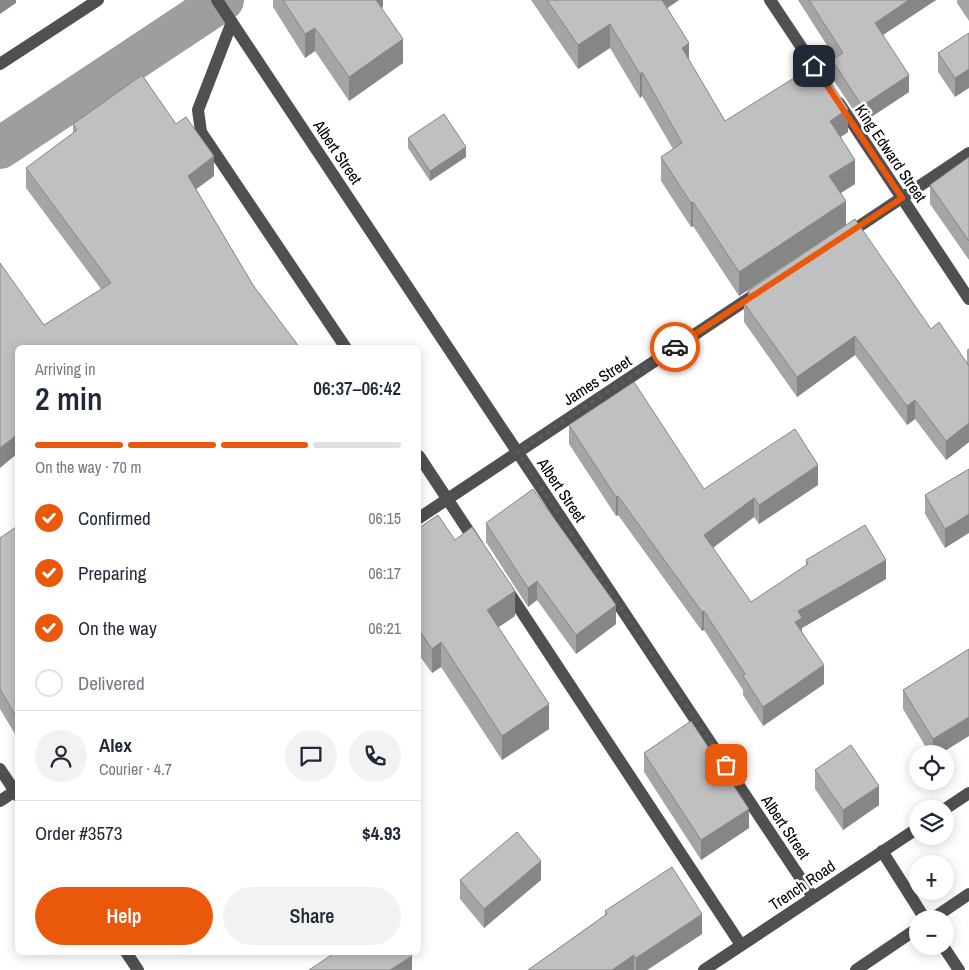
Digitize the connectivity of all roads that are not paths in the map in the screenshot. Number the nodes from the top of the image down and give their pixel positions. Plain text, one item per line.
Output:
1 (98, 0) edge
2 (217, 0) edge
3 (770, 0) edge
4 (232, 22) junction
5 (0, 64) edge
6 (969, 153) edge
7 (902, 198) junction
8 (836, 241) edge
9 (771, 284) edge
10 (969, 299) edge
11 (344, 345) edge
12 (517, 452) junction
13 (421, 459) edge
14 (447, 499) junction
15 (421, 517) edge
16 (485, 557) edge
17 (496, 573) edge
18 (0, 769) edge
19 (15, 791) edge
20 (15, 793) edge
21 (969, 793) edge
22 (0, 801) edge
23 (954, 803) edge
24 (909, 834) edge
25 (882, 851) junction
26 (969, 894) edge
27 (813, 897) junction
28 (919, 910) edge
29 (945, 910) edge
30 (909, 934) edge
31 (741, 945) junction
32 (128, 955) edge
33 (949, 955) edge
34 (138, 970) edge
35 (704, 970) edge
36 (856, 970) edge
37 (958, 970) edge

1 - 5 street
2 - 4 street, Albert Street
3 - 7 street, King Edward Street
4 - 11 street
4 - 12 street, Albert Street
6 - 7 street
7 - 8 street
7 - 10 street, King Edward Street
9 - 12 street, James Street
12 - 14 street, James Street
12 - 27 street, Albert Street
13 - 14 street
14 - 15 street, James Street
14 - 16 street
17 - 31 street
18 - 19 street
20 - 22 street
21 - 23 street
24 - 25 street, Trench Road
25 - 27 street, Trench Road
25 - 28 street
26 - 29 street
27 - 31 street, Trench Road
30 - 36 street
31 - 35 street, Trench Road
32 - 34 street
33 - 37 street

